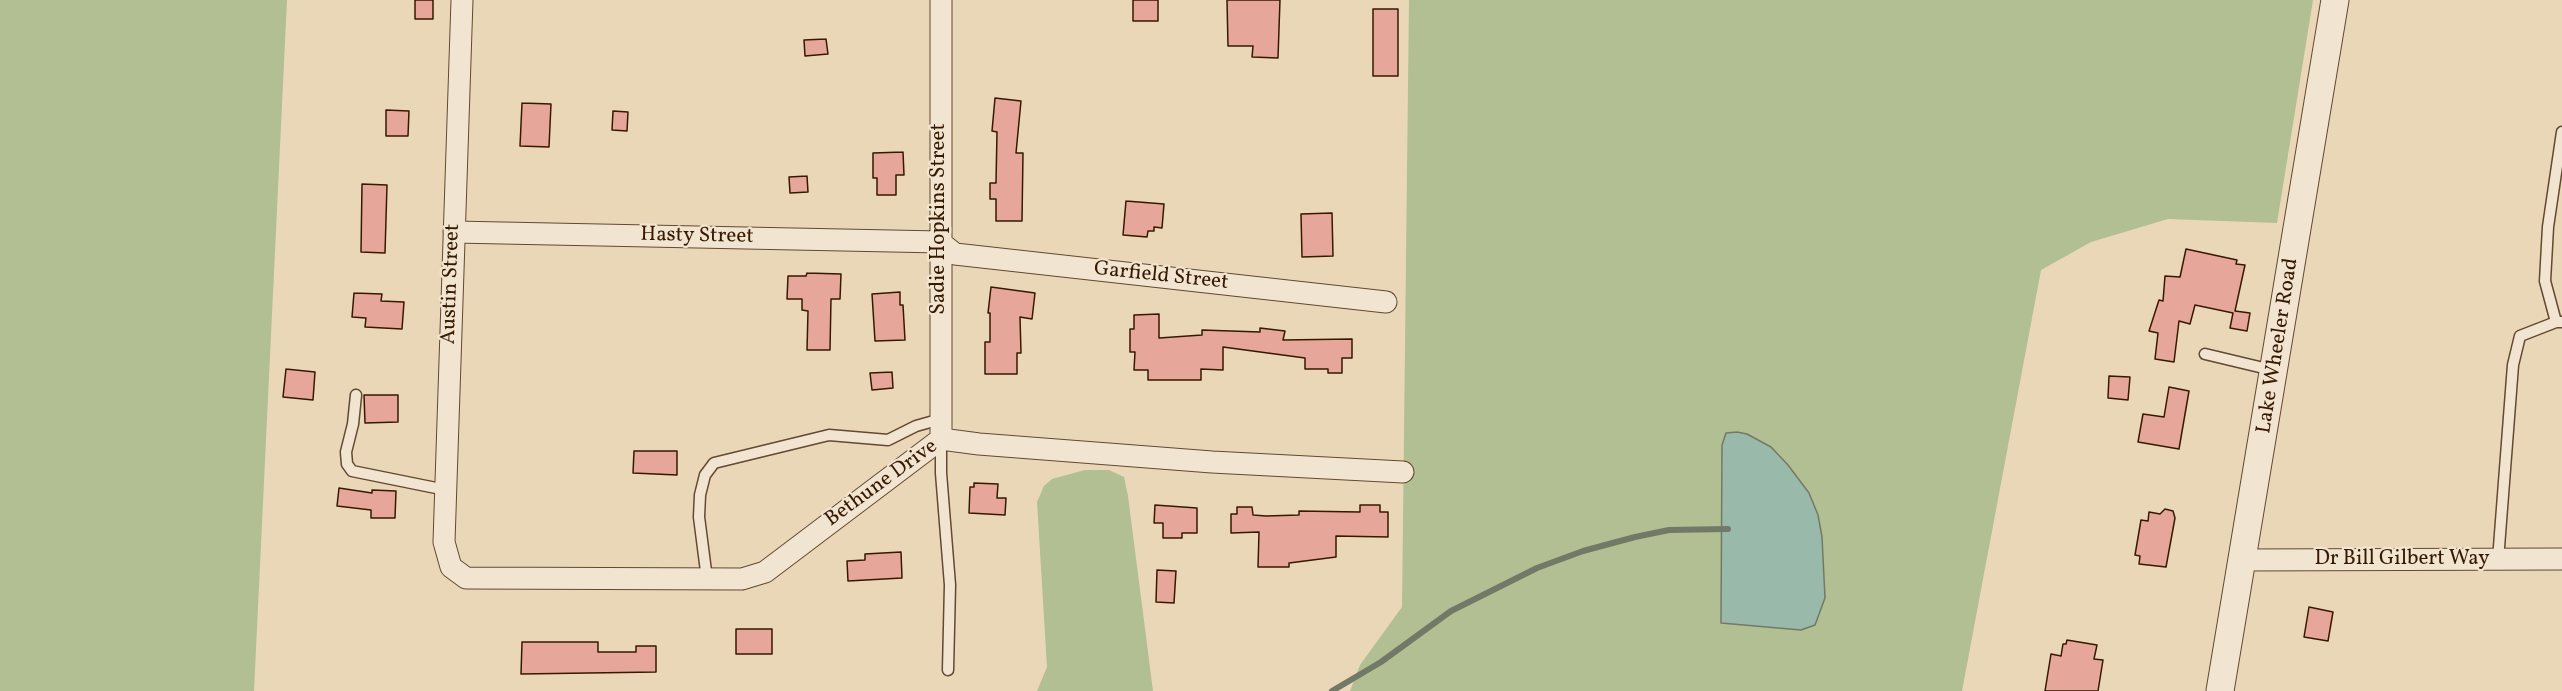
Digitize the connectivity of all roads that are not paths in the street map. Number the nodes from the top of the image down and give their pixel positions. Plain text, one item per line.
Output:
1 (462, 0) edge
2 (941, 0) edge
3 (2335, 0) edge
4 (2562, 132) edge
5 (454, 232) junction
6 (940, 242) junction
7 (1386, 302) dead end
8 (2559, 322) edge
9 (2205, 354) dead end
10 (2275, 370) junction
11 (356, 395) dead end
12 (941, 429) junction
13 (1402, 472) dead end
14 (446, 490) junction
15 (2241, 560) junction
16 (2498, 560) junction
17 (2562, 560) edge
18 (451, 567) joint
19 (706, 579) junction
20 (948, 670) dead end
21 (2220, 691) edge

1 - 5 street, Austin Street
2 - 6 street, Sadie Hopkins Street
3 - 10 street, Lake Wheeler Road
4 - 8 lane
5 - 6 street, Hasty Street
5 - 14 street, Austin Street
6 - 7 street, Garfield Street
6 - 12 street, Sadie Hopkins Street
8 - 16 lane
9 - 10 lane
10 - 15 street, Lake Wheeler Road
11 - 14 lane
12 - 13 street, Bethune Drive
12 - 19 street, Bethune Drive
12 - 19 lane
12 - 20 lane
14 - 18 street, Austin Street
15 - 16 street, Dr Bill Gilbert Way
15 - 21 street, Lake Wheeler Road
16 - 17 street, Dr Bill Gilbert Way
18 - 19 street, Bethune Drive

